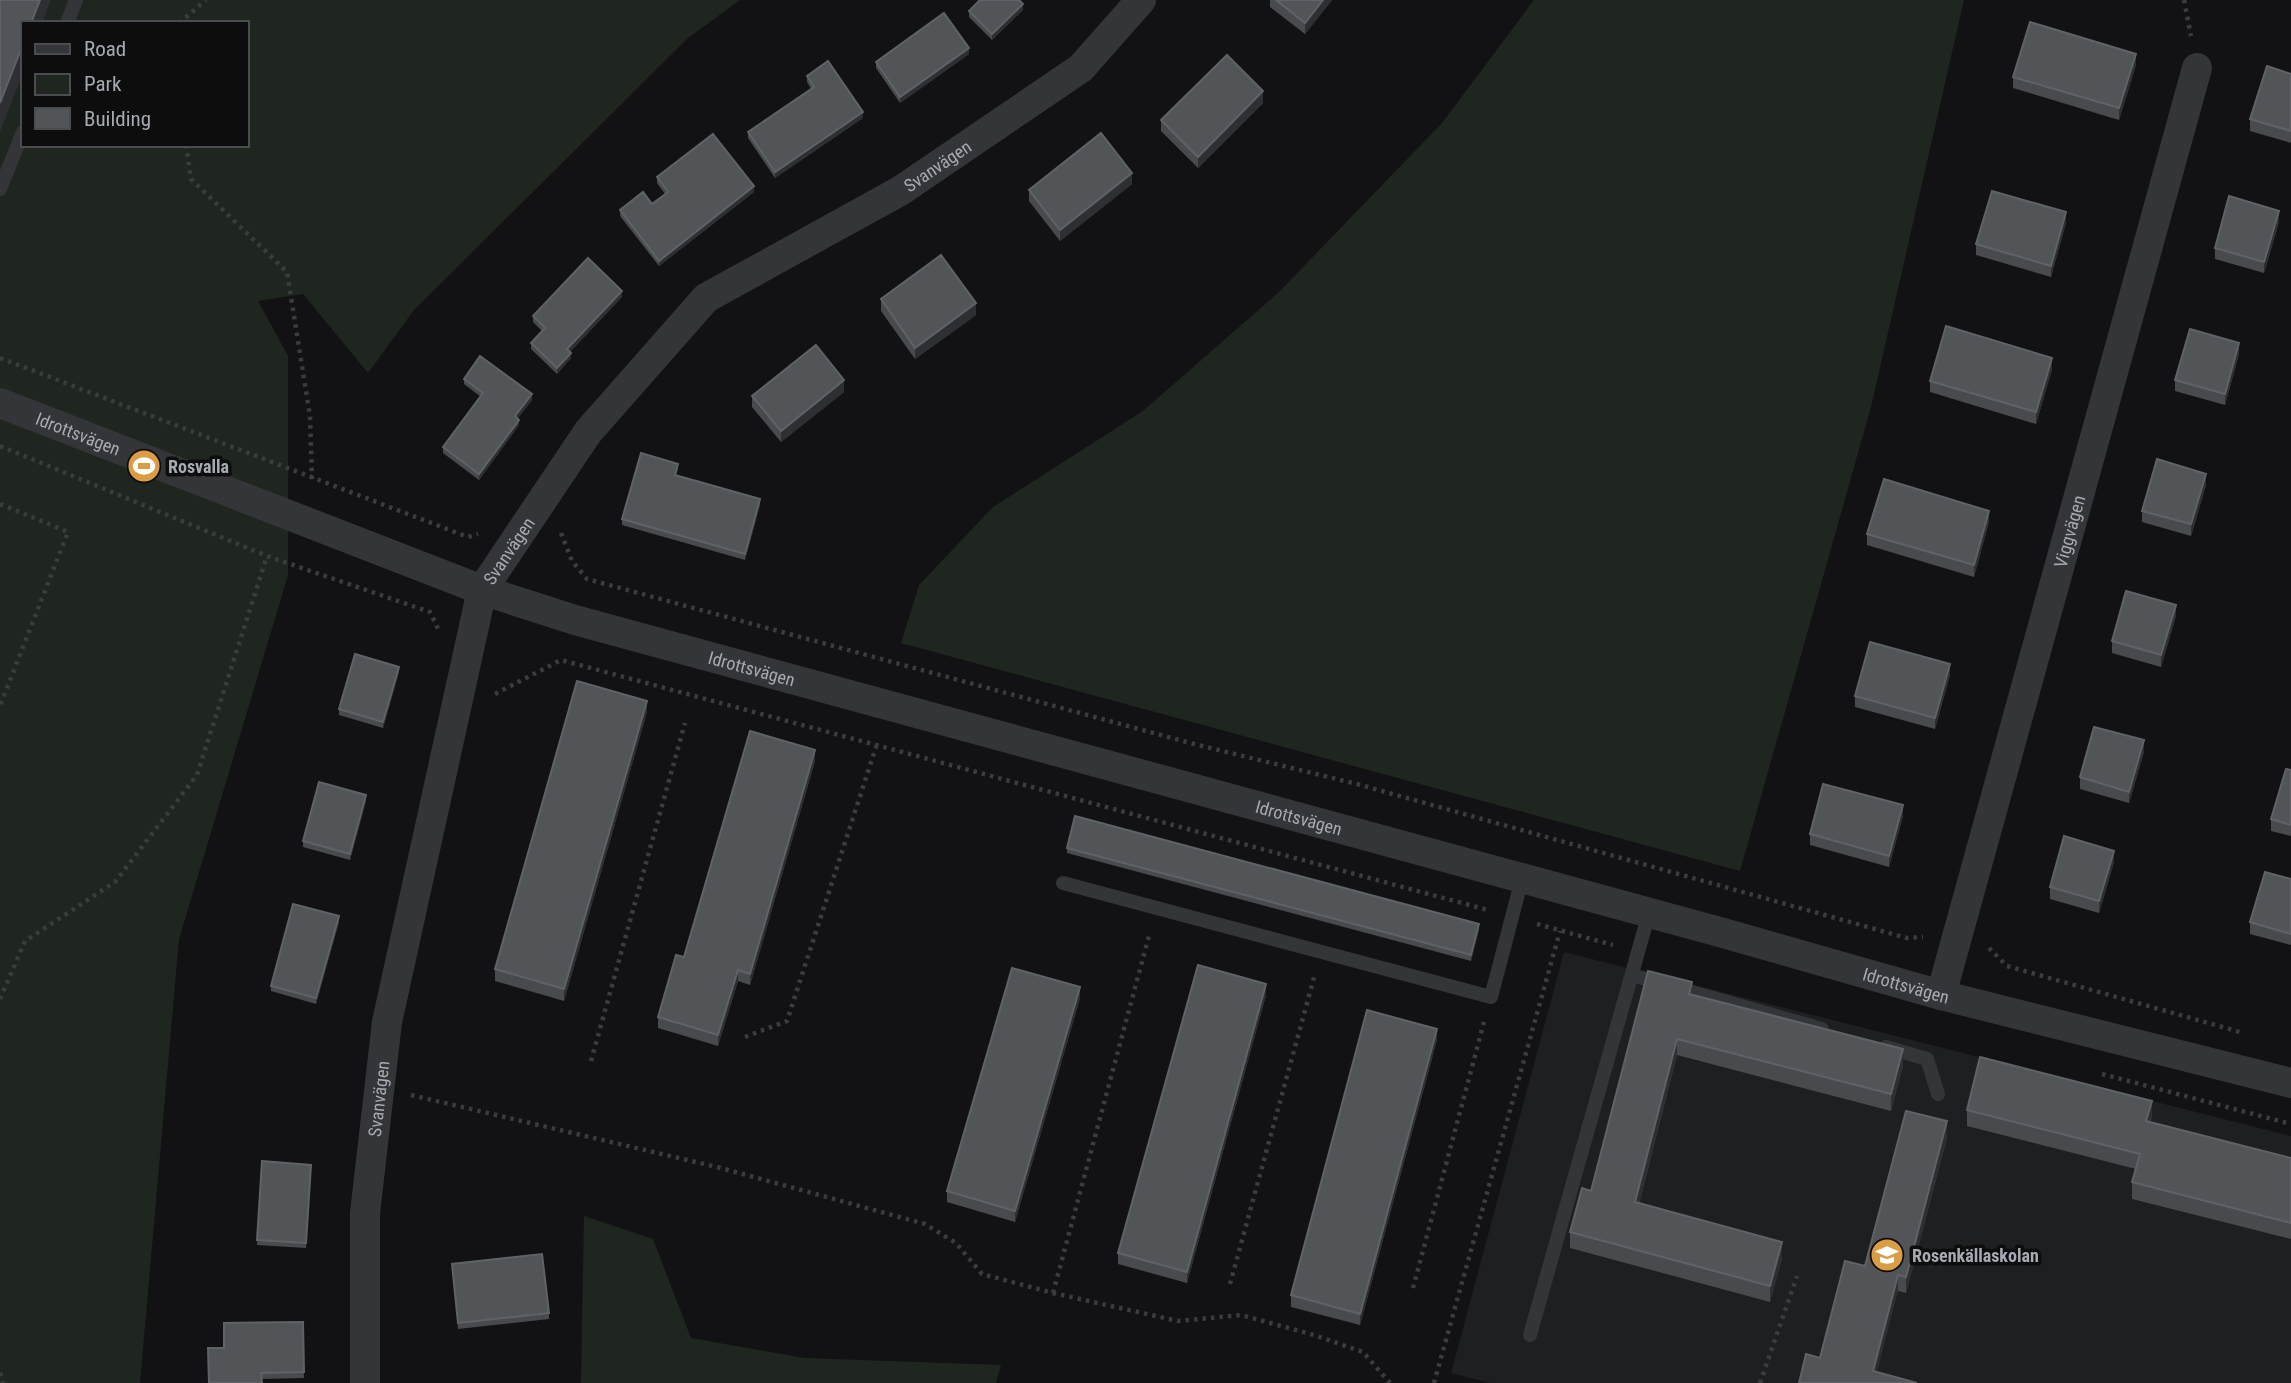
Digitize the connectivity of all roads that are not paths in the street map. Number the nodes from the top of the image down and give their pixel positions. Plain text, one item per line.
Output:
1 (76, 0) edge
2 (1142, 0) edge
3 (68, 21) edge
4 (2197, 68) dead end
5 (21, 137) edge
6 (0, 188) edge
7 (0, 403) edge
8 (482, 590) junction
9 (1522, 879) junction
10 (1063, 883) dead end
11 (1649, 913) junction
12 (1632, 975) junction
13 (1941, 995) junction
14 (1833, 1032) edge
15 (1873, 1044) edge
16 (2291, 1083) edge
17 (1938, 1094) dead end
18 (1530, 1335) dead end
19 (365, 1383) edge

1 - 3 lane
2 - 8 street, Svanvägen
4 - 13 street, Viggvägen
5 - 6 lane
7 - 8 street, Idrottsvägen
8 - 9 street, Idrottsvägen
8 - 19 street, Svanvägen
9 - 10 lane
9 - 11 street, Idrottsvägen
11 - 12 lane
11 - 13 street, Idrottsvägen
12 - 14 lane
12 - 18 lane
13 - 16 street, Idrottsvägen
15 - 17 lane

